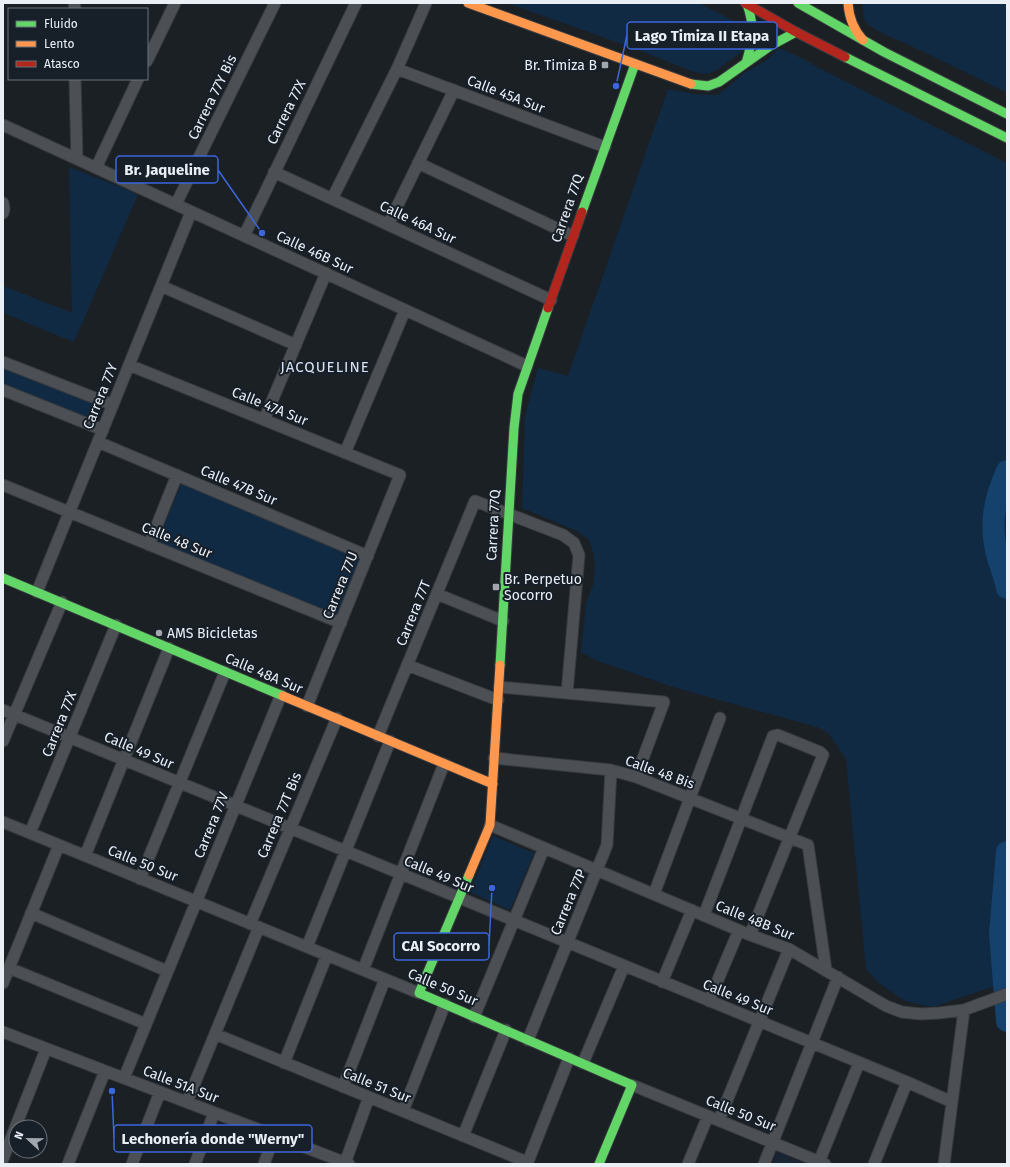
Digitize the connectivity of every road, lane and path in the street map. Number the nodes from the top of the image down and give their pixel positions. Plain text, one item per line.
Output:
1 (174, 3) edge
2 (275, 3) edge
3 (356, 3) edge
4 (426, 3) edge
5 (468, 3) edge
6 (746, 3) edge
7 (798, 3) edge
8 (848, 3) edge
9 (796, 32) junction
10 (866, 42) junction
11 (148, 59) edge
12 (746, 63) junction
13 (634, 64) junction
14 (397, 69) junction
15 (76, 80) edge
16 (138, 80) edge
17 (454, 90) junction
18 (1007, 114) edge
19 (3, 125) edge
20 (1007, 138) edge
21 (605, 146) junction
22 (77, 159) junction
23 (418, 163) junction
24 (96, 168) junction
25 (274, 172) junction
26 (332, 199) junction
27 (176, 204) junction
28 (192, 212) junction
29 (388, 225) junction
30 (244, 236) junction
31 (573, 236) junction
32 (326, 273) junction
33 (161, 286) junction
34 (551, 300) junction
35 (405, 310) junction
36 (296, 345) junction
37 (3, 362) edge
38 (129, 365) junction
39 (527, 366) junction
40 (3, 390) edge
41 (113, 405) junction
42 (264, 420) junction
43 (103, 430) junction
44 (98, 442) junction
45 (345, 453) junction
46 (177, 475) junction
47 (400, 475) joint
48 (3, 485) edge
49 (69, 512) junction
50 (509, 513) junction
51 (149, 545) junction
52 (368, 556) junction
53 (3, 579) edge
54 (37, 592) junction
55 (437, 594) junction
56 (62, 602) junction
57 (503, 621) junction
58 (341, 623) junction
59 (116, 625) junction
60 (169, 648) junction
61 (407, 665) junction
62 (226, 672) junction
63 (499, 688) junction
64 (567, 693) junction
65 (281, 695) junction
66 (498, 700) junction
67 (307, 706) junction
68 (3, 710) edge
69 (14, 714) junction
70 (337, 718) junction
71 (720, 718) dead end
72 (378, 736) junction
73 (70, 737) junction
74 (390, 741) junction
75 (3, 742) edge
76 (494, 758) junction
77 (123, 759) junction
78 (444, 764) junction
79 (611, 770) junction
80 (636, 777) junction
81 (180, 783) junction
82 (493, 784) junction
83 (690, 799) junction
84 (236, 806) junction
85 (742, 819) junction
86 (3, 822) edge
87 (490, 825) junction
88 (290, 828) junction
89 (30, 833) junction
90 (789, 838) junction
91 (59, 845) junction
92 (544, 848) junction
93 (346, 852) junction
94 (84, 856) junction
95 (598, 870) junction
96 (401, 874) junction
97 (140, 879) junction
98 (654, 894) junction
99 (459, 899) junction
100 (196, 901) junction
101 (692, 910) junction
102 (32, 914) junction
103 (704, 915) junction
104 (514, 921) junction
105 (254, 925) junction
106 (739, 930) junction
107 (750, 935) junction
108 (567, 943) junction
109 (307, 947) junction
110 (789, 949) junction
111 (327, 955) junction
112 (624, 966) junction
113 (9, 968) junction
114 (363, 970) junction
115 (826, 970) junction
116 (167, 971) junction
117 (838, 977) junction
118 (384, 979) junction
119 (662, 982) junction
120 (3, 983) edge
121 (419, 993) junction
122 (1007, 994) edge
123 (709, 1001) junction
124 (445, 1004) junction
125 (964, 1010) junction
126 (474, 1017) junction
127 (759, 1022) junction
128 (146, 1024) junction
129 (506, 1030) junction
130 (3, 1032) edge
131 (215, 1034) junction
132 (528, 1040) junction
133 (812, 1043) junction
134 (46, 1048) junction
135 (569, 1058) junction
136 (284, 1063) junction
137 (859, 1063) junction
138 (583, 1064) junction
139 (104, 1071) junction
140 (124, 1078) junction
141 (907, 1082) junction
142 (632, 1085) junction
143 (342, 1087) junction
144 (160, 1092) junction
145 (369, 1097) junction
146 (187, 1102) junction
147 (952, 1102) junction
148 (403, 1111) junction
149 (214, 1113) junction
150 (708, 1116) junction
151 (718, 1120) junction
152 (274, 1136) junction
153 (463, 1136) junction
154 (772, 1143) junction
155 (3, 1159) edge
156 (329, 1161) edge
157 (347, 1163) edge
158 (527, 1163) edge
159 (822, 1163) edge
160 (68, 1164) edge
161 (132, 1164) edge
162 (195, 1164) edge
163 (264, 1164) edge
164 (599, 1164) edge
165 (688, 1164) edge
166 (764, 1164) edge
167 (874, 1164) edge
168 (944, 1164) edge

1 - 11 street
2 - 27 street, Carrera 77Y Bis
3 - 25 street, Carrera 77X
4 - 14 street
5 - 13 street
6 - 9 street
6 - 12 street
7 - 10 street
8 - 10 street
9 - 12 street
9 - 20 street
10 - 18 street
12 - 13 street
13 - 21 street, Carrera 77Q
14 - 17 street, Calle 45A Sur
14 - 26 street
15 - 22 street
16 - 24 street
17 - 21 street, Calle 45A Sur
17 - 23 street
19 - 22 street, Calle 46B Sur
21 - 31 street, Carrera 77Q
22 - 24 street, Calle 46B Sur
23 - 29 street
23 - 31 street
24 - 27 street, Calle 46B Sur
25 - 26 street, Calle 46A Sur
25 - 30 street, Carrera 77X
26 - 29 street, Calle 46A Sur
27 - 28 street, Calle 46B Sur
28 - 30 street, Calle 46B Sur
28 - 33 street, Carrera 77Y
29 - 34 street, Calle 46A Sur
30 - 32 street, Calle 46B Sur
31 - 34 street, Carrera 77Q
32 - 35 street, Calle 46B Sur
32 - 36 street
33 - 36 street
33 - 38 street, Carrera 77Y
34 - 39 street, Carrera 77Q
35 - 39 street, Calle 46B Sur
35 - 45 street
36 - 42 street
37 - 41 street
38 - 41 street, Carrera 77Y
38 - 42 street, Calle 47A Sur
39 - 50 street, Carrera 77Q
40 - 43 street
41 - 43 street, Carrera 77Y
42 - 45 street, Calle 47A Sur
43 - 44 street, Carrera 77Y
44 - 46 street, Calle 47B Sur
44 - 49 street, Carrera 77Y
45 - 47 street, Calle 47A Sur
46 - 51 street
46 - 52 street, Calle 47B Sur
47 - 52 street, Carrera 77U
48 - 49 street, Calle 48 Sur
49 - 51 street, Calle 48 Sur
49 - 54 street, Carrera 77Y
50 - 55 street, Carrera 77T
50 - 57 street, Carrera 77Q
50 - 64 street
51 - 58 street, Calle 48 Sur
52 - 58 street, Carrera 77U
53 - 54 street, Calle 48A Sur
54 - 56 street, Calle 48A Sur
55 - 57 street
55 - 61 street, Carrera 77T
56 - 59 street, Calle 48A Sur
56 - 69 street
57 - 63 street, Carrera 77Q
58 - 67 street, Carrera 77U
59 - 60 street, Calle 48A Sur
59 - 73 street, Carrera 77X
60 - 62 street, Calle 48A Sur
60 - 77 street
61 - 66 street
61 - 72 street, Carrera 77T
62 - 65 street, Calle 48A Sur
62 - 81 street
63 - 64 street
63 - 66 street, Carrera 77Q
64 - 80 street
65 - 67 street, Calle 48A Sur
65 - 84 street, Carrera 77V
66 - 76 street, Carrera 77Q
67 - 70 street, Calle 48A Sur
68 - 69 street, Calle 49 Sur
69 - 73 street, Calle 49 Sur
69 - 75 street
70 - 72 street, Calle 48A Sur
70 - 88 street, Carrera 77T Bis
71 - 83 street
72 - 74 street, Calle 48A Sur
73 - 77 street, Calle 49 Sur
73 - 89 street, Carrera 77X
74 - 78 street, Calle 48A Sur
74 - 93 street
76 - 79 street, Calle 48 Bis
76 - 82 street, Carrera 77Q
77 - 81 street, Calle 49 Sur
77 - 94 street
78 - 82 street, Calle 48A Sur
78 - 96 street
79 - 80 street, Calle 48 Bis
79 - 95 street, Carrera 77P
80 - 83 street, Calle 48 Bis
81 - 84 street, Calle 49 Sur
81 - 97 street
82 - 87 street, Carrera 77Q
83 - 85 street, Calle 48 Bis
83 - 98 street
84 - 88 street, Calle 49 Sur
84 - 100 street, Carrera 77V
85 - 90 street, Calle 48 Bis
85 - 90 street
85 - 103 street
86 - 89 street, Calle 50 Sur
87 - 92 street, Calle 48B Sur
87 - 99 street, Carrera 77Q
88 - 93 street, Calle 49 Sur
88 - 105 street, Carrera 77T Bis
89 - 91 street, Calle 50 Sur
90 - 107 street
90 - 115 street, Calle 48 Bis
91 - 94 street, Calle 50 Sur
91 - 102 street
92 - 95 street, Calle 48B Sur
92 - 104 street
93 - 96 street, Calle 49 Sur
93 - 109 street
94 - 97 street, Calle 50 Sur
95 - 98 street, Calle 48B Sur
95 - 108 street, Carrera 77P
96 - 99 street, Calle 49 Sur
96 - 114 street
97 - 100 street, Calle 50 Sur
98 - 101 street, Calle 48B Sur
99 - 104 street, Calle 49 Sur
99 - 121 street, Carrera 77Q
100 - 105 street, Calle 50 Sur
100 - 116 street, Carrera 77V
101 - 103 street, Calle 48B Sur
101 - 119 street
102 - 113 street
102 - 116 street
103 - 106 street, Calle 48B Sur
104 - 108 street, Calle 49 Sur
104 - 126 street
105 - 109 street, Calle 50 Sur
105 - 131 street, Carrera 77T Bis
106 - 107 street, Calle 48B Sur
106 - 123 street
107 - 110 street, Calle 48B Sur
108 - 112 street, Calle 49 Sur
108 - 132 street, Carrera 77P
109 - 111 street, Calle 50 Sur
110 - 115 street, Calle 48B Sur
110 - 127 street
111 - 114 street, Calle 50 Sur
111 - 136 street
112 - 119 street, Calle 49 Sur
112 - 138 street
113 - 120 street
113 - 128 street
114 - 118 street, Calle 50 Sur
115 - 117 street, Calle 48B Sur
116 - 128 street, Carrera 77V
117 - 125 street, Calle 48B Sur
117 - 133 street
118 - 121 street, Calle 50 Sur
118 - 143 street
119 - 123 street, Calle 49 Sur
121 - 124 street, Calle 50 Sur
122 - 125 street, Calle 48B Sur
123 - 127 street, Calle 49 Sur
124 - 126 street, Calle 50 Sur
124 - 148 street
125 - 147 street
126 - 129 street, Calle 50 Sur
127 - 133 street, Calle 49 Sur
127 - 151 street
128 - 140 street, Carrera 77V
129 - 132 street, Calle 50 Sur
129 - 153 street
130 - 134 street, Calle 51A Sur
131 - 136 street, Calle 51 Sur
131 - 146 street, Carrera 77T Bis
132 - 135 street, Calle 50 Sur
133 - 137 street, Calle 49 Sur
133 - 154 street
134 - 139 street, Calle 51A Sur
134 - 155 street
135 - 138 street, Calle 50 Sur
135 - 158 street
136 - 143 street, Calle 51 Sur
137 - 141 street, Calle 49 Sur
137 - 159 street
138 - 142 street, Calle 50 Sur
139 - 140 street, Calle 51A Sur
139 - 160 street
140 - 144 street, Calle 51A Sur
141 - 147 street, Calle 49 Sur
141 - 167 street
142 - 150 street, Calle 50 Sur
142 - 164 street
143 - 145 street, Calle 51 Sur
144 - 146 street, Calle 51A Sur
144 - 161 street
145 - 148 street, Calle 51 Sur
145 - 157 street
146 - 149 street, Calle 51A Sur
147 - 168 street
148 - 153 street, Calle 51 Sur
149 - 152 street, Calle 51A Sur
149 - 162 street
150 - 151 street, Calle 50 Sur
150 - 165 street
151 - 154 street, Calle 50 Sur
152 - 156 street, Calle 51A Sur
152 - 163 street
153 - 158 street, Calle 51 Sur
154 - 159 street, Calle 50 Sur
154 - 166 street
156 - 157 street, Calle 51A Sur

